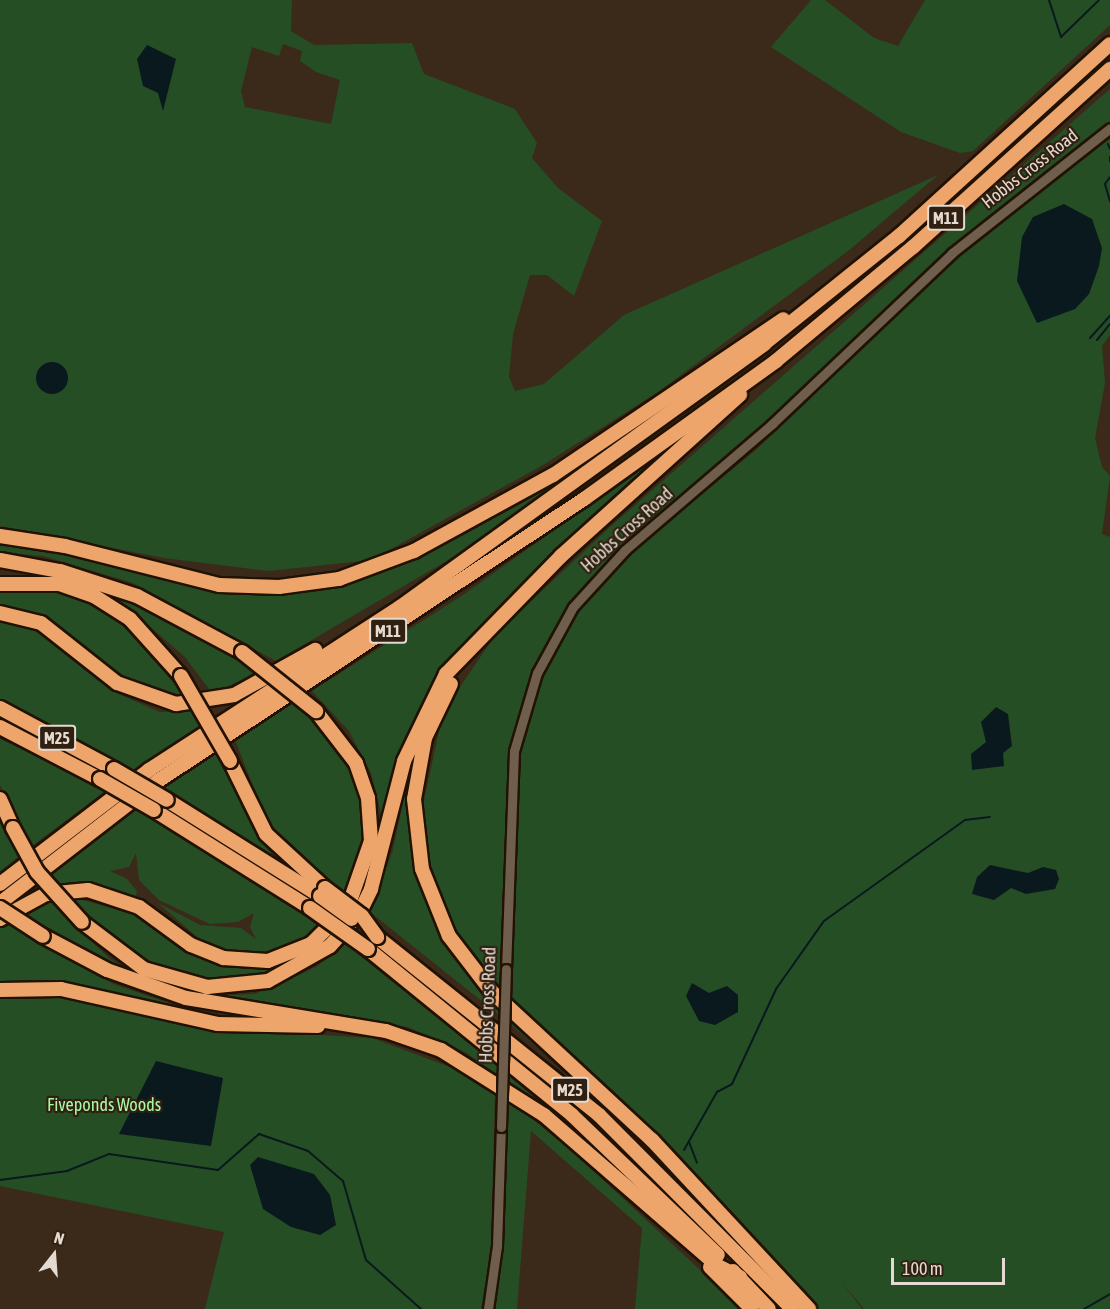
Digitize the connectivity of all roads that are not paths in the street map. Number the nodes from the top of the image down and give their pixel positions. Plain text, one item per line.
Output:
1 (1110, 44) edge
2 (1110, 69) edge
3 (1110, 128) edge
4 (899, 236) junction
5 (776, 361) junction
6 (0, 536) edge
7 (0, 560) edge
8 (0, 584) edge
9 (400, 607) junction
10 (0, 613) edge
11 (462, 660) junction
12 (0, 708) edge
13 (0, 727) edge
14 (0, 799) edge
15 (0, 884) edge
16 (323, 892) junction
17 (0, 906) edge
18 (0, 919) edge
19 (0, 990) edge
20 (329, 1025) junction
21 (601, 1093) junction
22 (584, 1148) junction
23 (748, 1260) junction
24 (740, 1277) junction
25 (488, 1309) edge
26 (752, 1309) edge
27 (769, 1309) edge
28 (792, 1309) edge
29 (809, 1309) edge

1 - 4 highway, M11
2 - 5 highway, M11
3 - 25 street, Hobbs Cross Road, bridge
4 - 6 highway
4 - 9 highway, M11
5 - 11 highway
5 - 17 highway, M11
7 - 18 highway, bridge
8 - 16 highway, bridge
9 - 10 highway
9 - 15 highway, M11
11 - 14 highway, bridge
11 - 21 highway
12 - 16 highway, M25, bridge
13 - 24 highway, M25, bridge
16 - 23 highway, M25, bridge
17 - 20 highway, bridge
19 - 20 highway
20 - 22 highway
21 - 23 highway, M25
21 - 29 highway, M25
22 - 24 highway
22 - 26 highway
23 - 28 highway, M25
24 - 27 highway, M25

